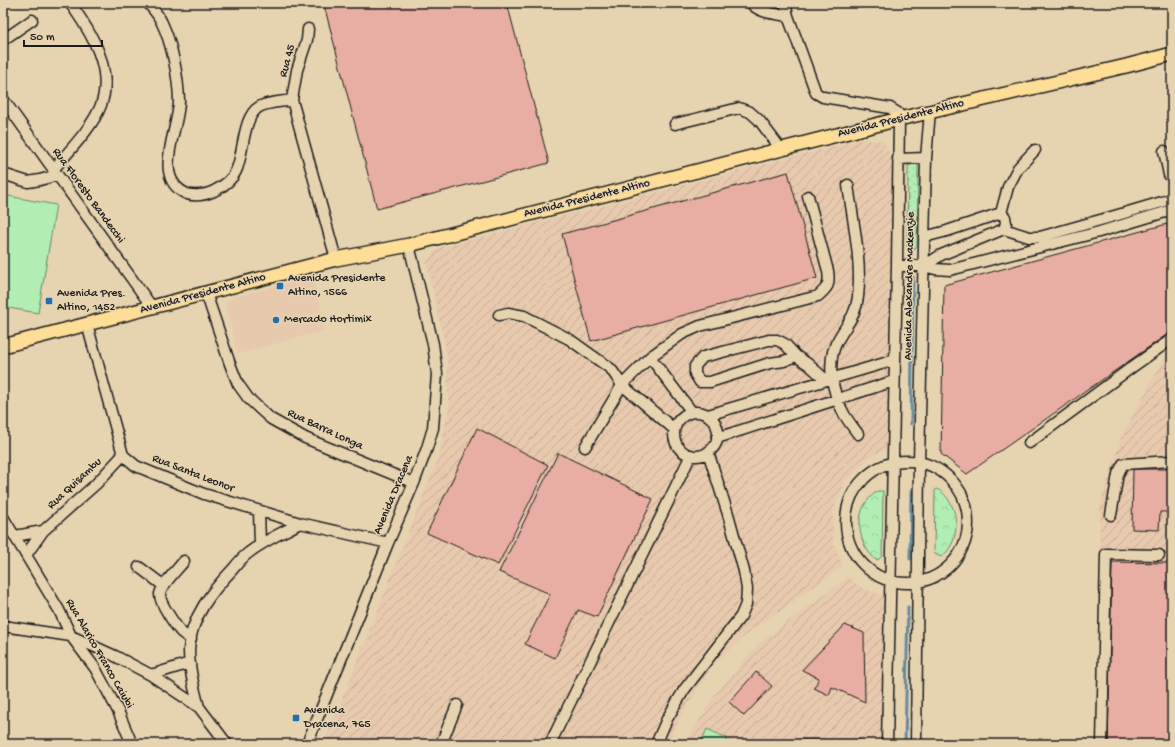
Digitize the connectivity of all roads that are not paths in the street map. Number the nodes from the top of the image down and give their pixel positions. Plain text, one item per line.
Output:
1 (70, 3) edge
2 (148, 3) edge
3 (751, 3) edge
4 (785, 3) edge
5 (788, 16) junction
6 (32, 20) dead end
7 (308, 29) dead end
8 (3, 40) edge
9 (1172, 54) edge
10 (3, 99) edge
11 (292, 100) junction
12 (930, 111) junction
13 (899, 119) junction
14 (675, 124) dead end
15 (781, 149) junction
16 (1035, 150) dead end
17 (1164, 151) dead end
18 (926, 158) junction
19 (898, 159) junction
20 (55, 173) junction
21 (3, 174) edge
22 (1172, 178) edge
23 (848, 185) dead end
24 (808, 196) dead end
25 (1172, 199) edge
26 (1172, 210) edge
27 (1001, 213) junction
28 (1004, 230) junction
29 (924, 237) junction
30 (408, 245) junction
31 (336, 259) junction
32 (897, 266) junction
33 (924, 266) junction
34 (206, 293) junction
35 (152, 307) junction
36 (499, 315) dead end
37 (87, 324) junction
38 (1172, 340) edge
39 (3, 346) edge
40 (796, 356) junction
41 (650, 357) junction
42 (895, 360) junction
43 (829, 380) junction
44 (894, 381) junction
45 (622, 385) junction
46 (837, 399) junction
47 (692, 412) junction
48 (708, 415) junction
49 (674, 429) junction
50 (858, 434) dead end
51 (717, 438) junction
52 (1029, 442) dead end
53 (585, 447) dead end
54 (708, 452) junction
55 (123, 455) junction
56 (691, 455) junction
57 (1172, 461) edge
58 (919, 462) junction
59 (893, 463) junction
60 (414, 483) junction
61 (259, 511) junction
62 (1111, 515) dead end
63 (3, 517) edge
64 (300, 523) junction
65 (43, 531) junction
66 (14, 536) junction
67 (388, 543) junction
68 (260, 544) junction
69 (26, 554) junction
70 (1159, 555) dead end
71 (184, 561) dead end
72 (139, 567) dead end
73 (890, 581) junction
74 (919, 582) junction
75 (164, 586) junction
76 (3, 626) edge
77 (71, 636) junction
78 (191, 639) junction
79 (190, 663) junction
80 (152, 676) junction
81 (458, 705) dead end
82 (199, 707) junction
83 (132, 744) edge
84 (227, 744) edge
85 (307, 744) edge
86 (441, 744) edge
87 (550, 744) edge
88 (656, 744) edge
89 (887, 744) edge
90 (916, 744) edge
91 (1102, 744) edge

1 - 20 street
2 - 11 street
3 - 5 street
4 - 5 street
5 - 13 street
6 - 8 street
7 - 11 street, Rua 45
9 - 12 main road, Avenida Presidente Altino
10 - 20 street, Rua Floresto Bandecchi
11 - 31 street
12 - 13 main road, Avenida Presidente Altino
12 - 18 street, Avenida Alexandre Mackenzie
13 - 15 main road, Avenida Presidente Altino
13 - 19 street, Avenida Alexandre Mackenzie
14 - 15 street
15 - 30 main road, Avenida Presidente Altino
16 - 27 street
17 - 22 street
18 - 19 street
18 - 29 street, Avenida Alexandre Mackenzie
19 - 32 street, Avenida Alexandre Mackenzie
20 - 21 street
20 - 35 street, Rua Floresto Bandecchi
23 - 43 street
24 - 41 street
25 - 28 street
26 - 33 street
27 - 28 street
27 - 29 street
28 - 33 street
29 - 33 street, Avenida Alexandre Mackenzie
30 - 31 main road, Avenida Presidente Altino
30 - 60 street, Avenida Dracena
31 - 34 main road, Avenida Presidente Altino
32 - 33 street
32 - 42 street, Avenida Alexandre Mackenzie
33 - 58 street, Avenida Alexandre Mackenzie
34 - 35 main road, Avenida Presidente Altino
34 - 60 street, Rua Barra Longa
35 - 37 main road, Avenida Presidente Altino
36 - 45 street
37 - 39 main road, Avenida Presidente Altino
37 - 55 street
38 - 52 street
40 - 40 street
40 - 43 street
41 - 45 street
41 - 47 street
42 - 43 street
42 - 44 street, Avenida Alexandre Mackenzie
43 - 46 street
43 - 48 street
44 - 46 street
44 - 59 street, Avenida Alexandre Mackenzie
45 - 49 street
45 - 53 street
46 - 50 street
46 - 51 street
47 - 48 street
47 - 49 street
48 - 51 street
49 - 56 street
51 - 54 street
54 - 56 street
54 - 88 street
55 - 61 street, Rua Santa Leonor
55 - 65 street, Rua Quisambu
56 - 87 street
57 - 62 street
58 - 59 street
58 - 74 street, Avenida Alexandre Mackenzie
58 - 74 street
59 - 73 street, Avenida Alexandre Mackenzie
59 - 73 street
60 - 67 street, Avenida Dracena
61 - 64 street, Rua Santa Leonor
61 - 68 street
63 - 66 street, Rua Alarico Franco Caiubi
64 - 67 street, Rua Santa Leonor
64 - 68 street
65 - 66 street
65 - 69 street, Rua Quisambu
66 - 69 street, Rua Alarico Franco Caiubi
67 - 85 street, Avenida Dracena
68 - 78 street
69 - 77 street, Rua Alarico Franco Caiubi
70 - 91 street
71 - 75 street
72 - 75 street
73 - 74 street
73 - 89 street, Avenida Alexandre Mackenzie
74 - 90 street, Avenida Alexandre Mackenzie
75 - 78 street
76 - 77 street
77 - 80 street
77 - 83 street, Rua Alarico Franco Caiubi
78 - 79 street
79 - 80 street
79 - 82 street
80 - 82 street
81 - 86 street
82 - 84 street

